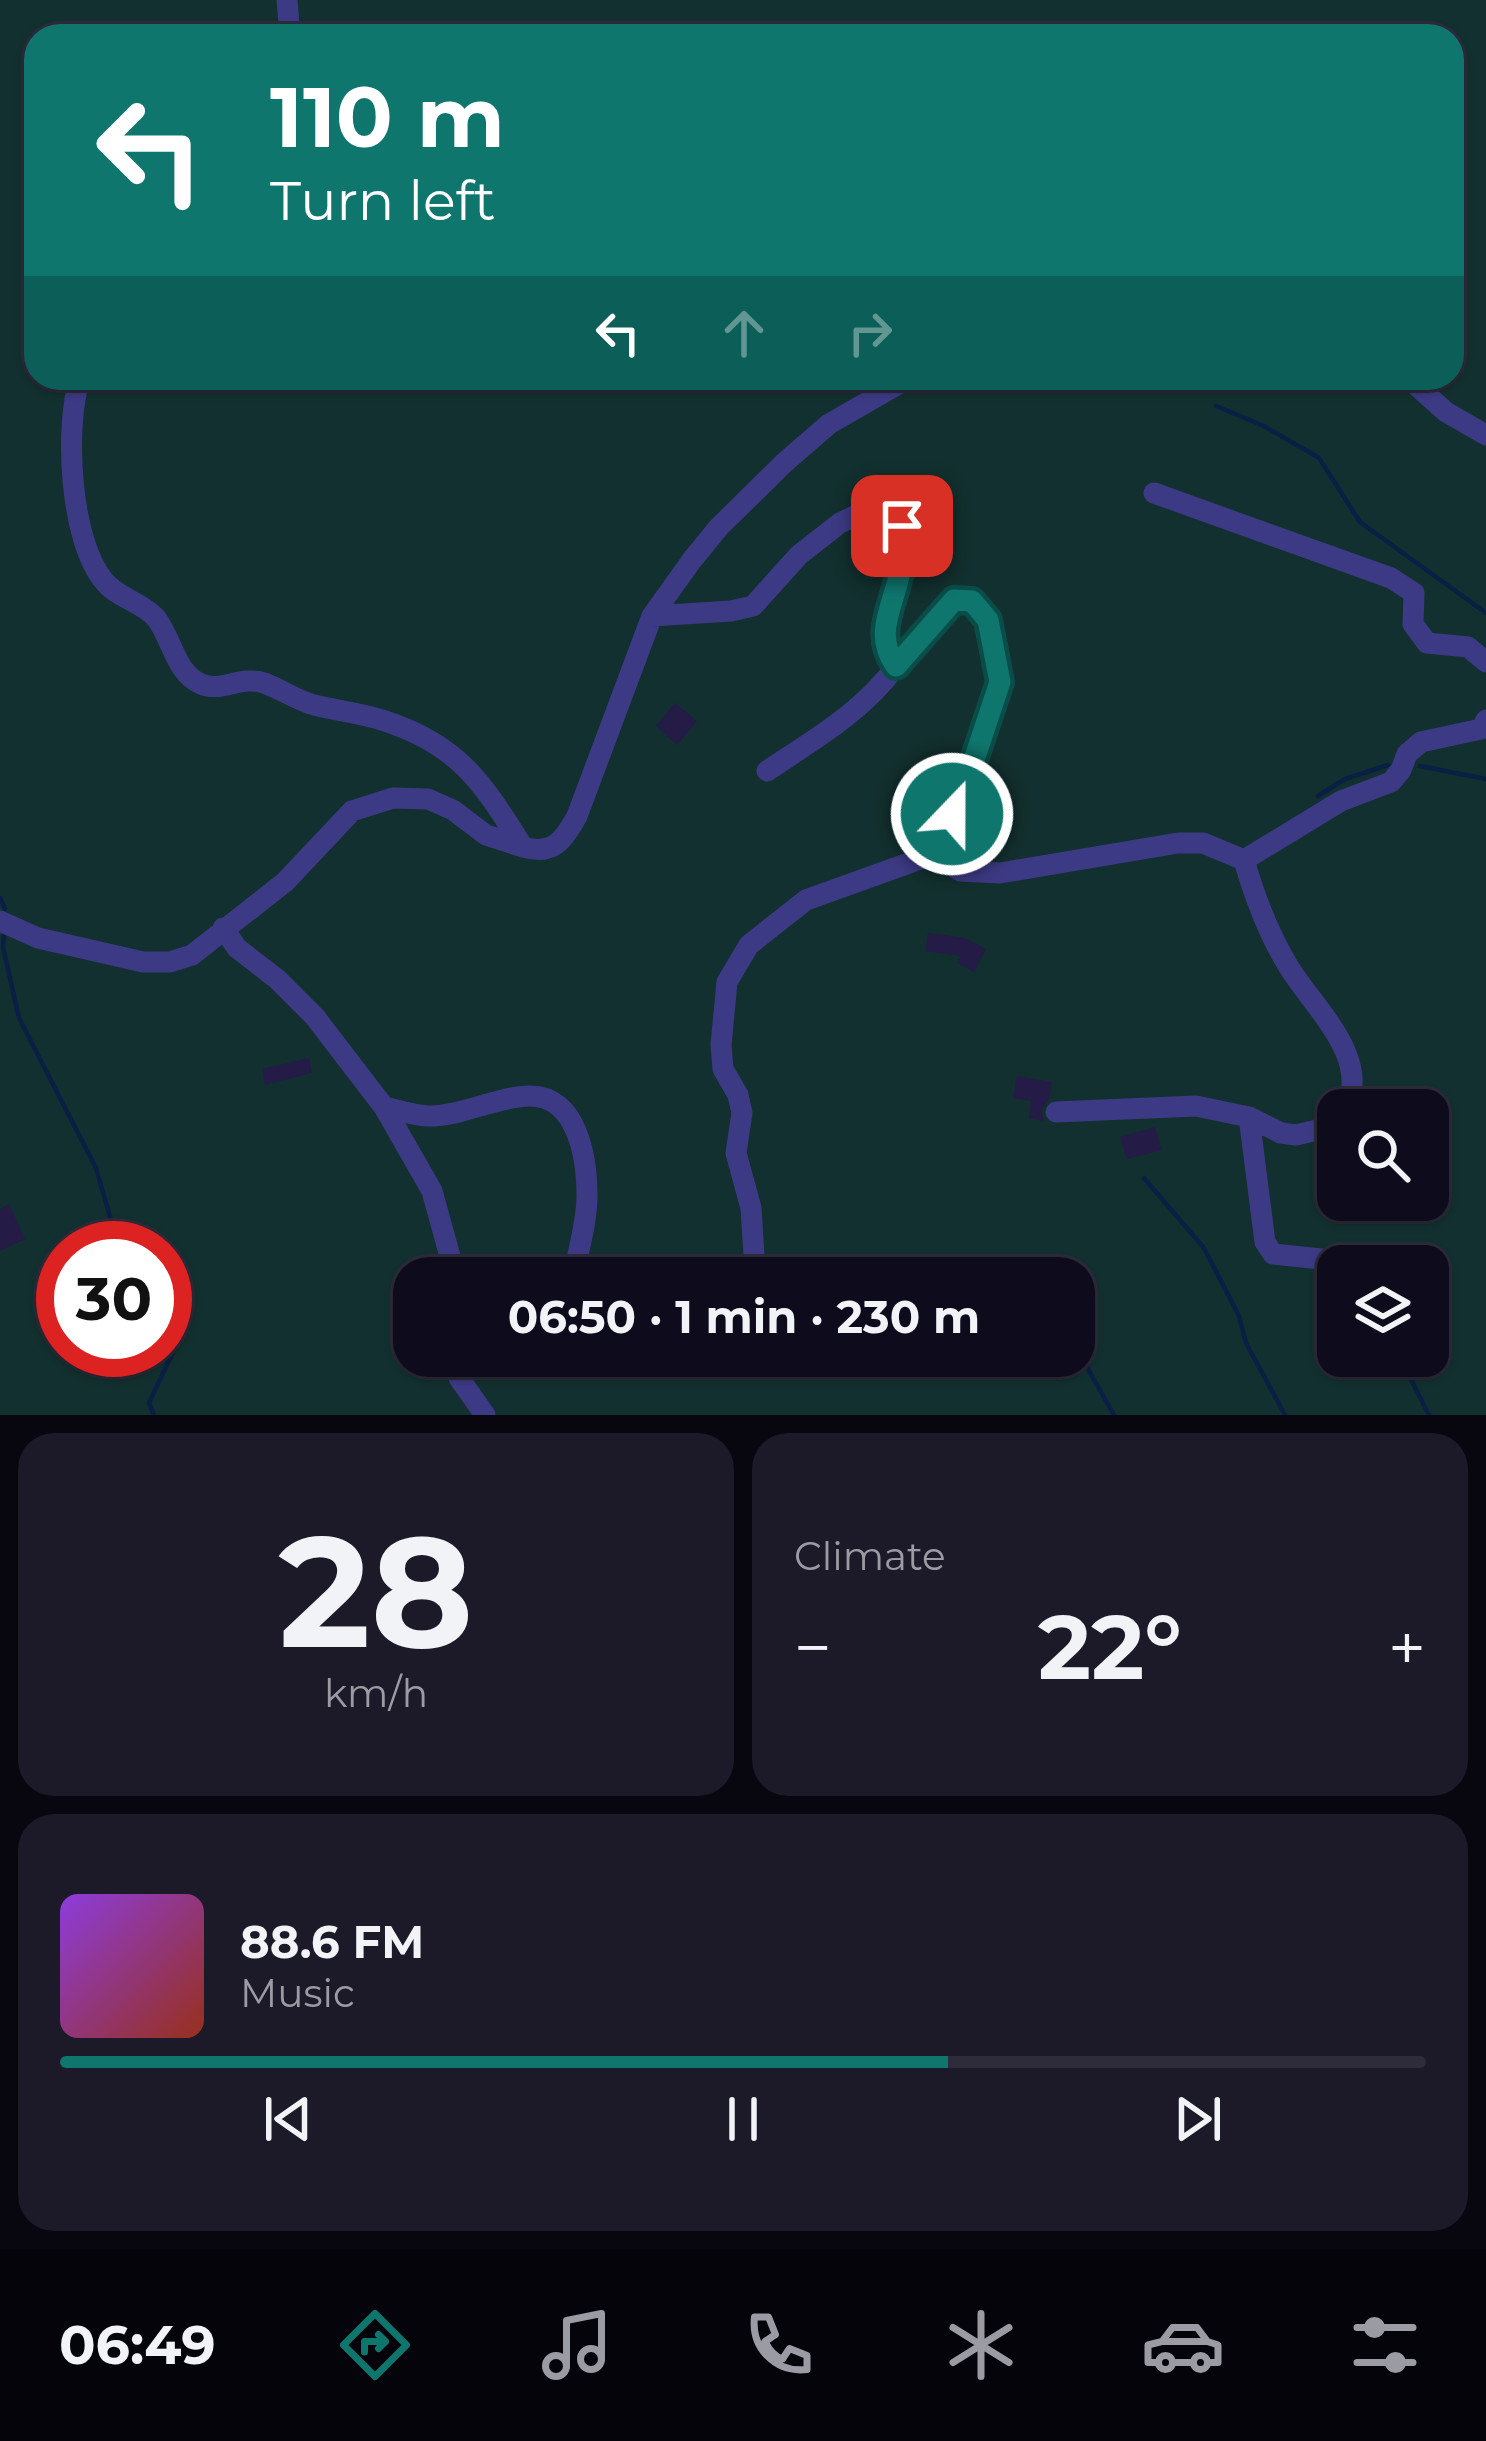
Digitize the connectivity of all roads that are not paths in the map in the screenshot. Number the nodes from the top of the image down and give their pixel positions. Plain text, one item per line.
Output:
1 (76, 390) edge
2 (888, 390) edge
3 (1422, 390) edge
4 (1486, 435) edge
5 (1154, 494) dead end
6 (652, 616) junction
7 (1486, 662) edge
8 (896, 666) junction
9 (1486, 720) edge
10 (767, 770) dead end
11 (523, 847) junction
12 (934, 854) junction
13 (1244, 860) junction
14 (0, 921) edge
15 (224, 928) junction
16 (1353, 1089) edge
17 (384, 1107) junction
18 (1056, 1112) dead end
19 (1249, 1117) junction
20 (1317, 1130) edge
21 (450, 1257) edge
22 (577, 1257) edge
23 (754, 1257) edge
24 (1317, 1259) edge
25 (459, 1377) edge
26 (485, 1415) edge

1 - 11 street
2 - 6 street
3 - 4 street
5 - 7 street
6 - 8 street
6 - 11 street
8 - 10 street
8 - 12 street
9 - 13 street
11 - 15 street
12 - 13 street
12 - 23 street
13 - 16 street
14 - 15 street
15 - 17 street
17 - 21 street
17 - 22 street
18 - 19 street
19 - 20 street
19 - 24 street
25 - 26 street

